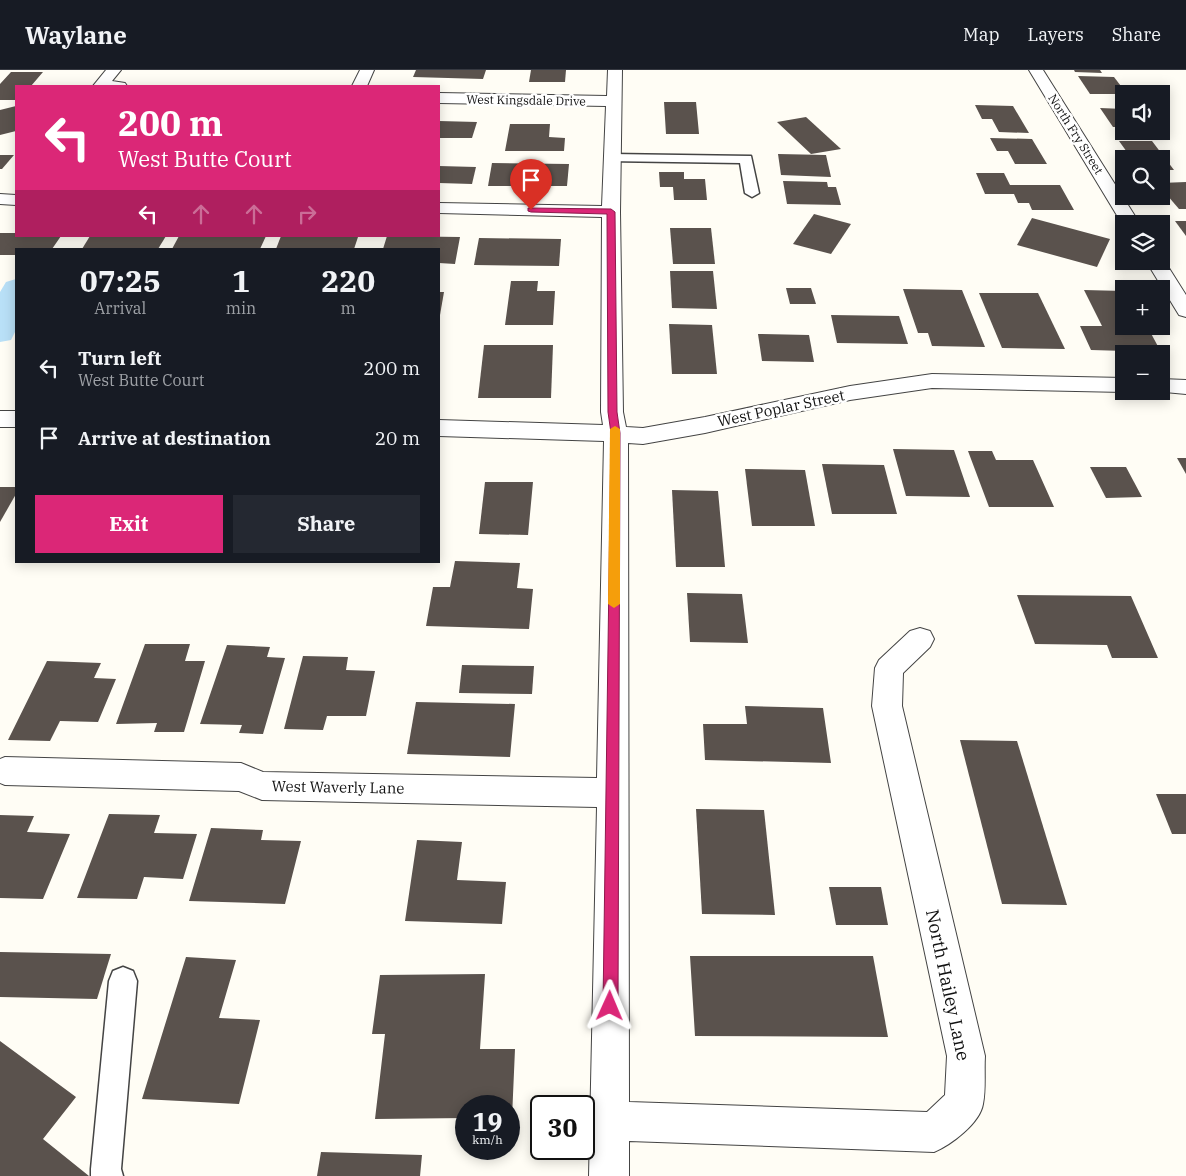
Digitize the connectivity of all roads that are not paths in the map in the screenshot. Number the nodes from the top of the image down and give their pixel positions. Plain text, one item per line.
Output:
1 (114, 70) edge
2 (367, 70) edge
3 (615, 70) edge
4 (1036, 70) edge
5 (101, 85) edge
6 (360, 85) edge
7 (440, 98) edge
8 (614, 101) junction
9 (611, 158) junction
10 (752, 193) dead end
11 (0, 199) edge
12 (15, 200) edge
13 (440, 208) edge
14 (611, 212) junction
15 (1126, 215) edge
16 (1161, 270) edge
17 (1186, 311) edge
18 (1115, 385) edge
19 (1170, 386) edge
20 (1186, 387) edge
21 (0, 419) edge
22 (15, 419) edge
23 (440, 428) edge
24 (616, 433) junction
25 (920, 639) dead end
26 (4, 771) dead end
27 (612, 793) junction
28 (123, 981) dead end
29 (610, 1121) junction
30 (107, 1176) edge
31 (609, 1176) edge

1 - 5 street
2 - 6 street
3 - 8 street
4 - 15 street, North Fry Street
7 - 8 street, West Kingsdale Drive
8 - 9 street
9 - 10 lane
9 - 14 street
11 - 12 street
13 - 14 street
14 - 24 street
16 - 17 street
18 - 24 street, West Poplar Street
19 - 20 street
21 - 22 street
23 - 24 street, West Poplar Street
24 - 27 street
25 - 29 street, North Hailey Lane
26 - 27 street, West Waverly Lane
27 - 29 street
28 - 30 lane
29 - 31 street

